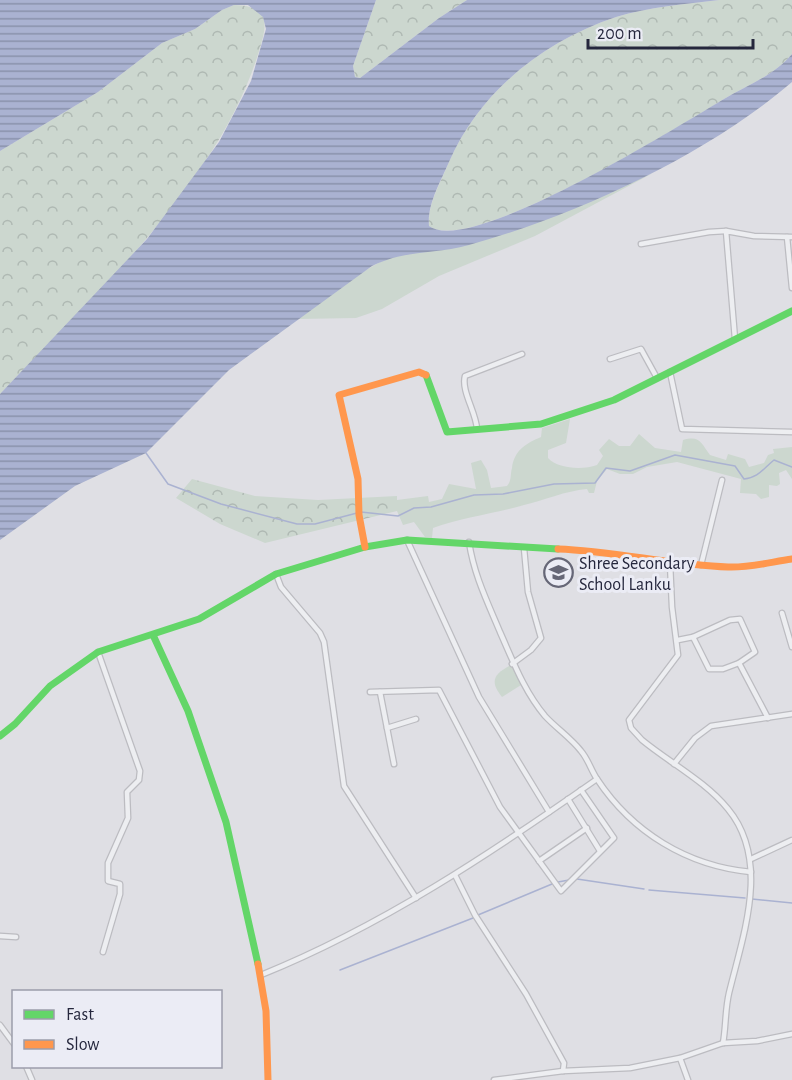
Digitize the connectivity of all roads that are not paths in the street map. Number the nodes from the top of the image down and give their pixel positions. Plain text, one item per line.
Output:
1 (726, 231) junction
2 (789, 237) edge
3 (641, 244) dead end
4 (792, 288) edge
5 (792, 311) edge
6 (735, 339) junction
7 (522, 354) dead end
8 (610, 359) dead end
9 (670, 372) junction
10 (657, 378) junction
11 (477, 429) junction
12 (792, 432) edge
13 (722, 480) dead end
14 (407, 540) junction
15 (469, 542) junction
16 (366, 547) junction
17 (524, 548) junction
18 (792, 559) edge
19 (670, 563) junction
20 (700, 565) junction
21 (276, 574) junction
22 (782, 613) dead end
23 (153, 635) junction
24 (693, 637) junction
25 (678, 640) junction
26 (792, 647) edge
27 (98, 652) junction
28 (739, 663) junction
29 (512, 664) junction
30 (370, 692) dead end
31 (380, 692) junction
32 (792, 714) edge
33 (768, 718) junction
34 (416, 719) dead end
35 (387, 728) junction
36 (0, 736) edge
37 (394, 764) dead end
38 (674, 764) junction
39 (597, 779) junction
40 (581, 790) junction
41 (568, 799) junction
42 (549, 812) junction
43 (587, 828) junction
44 (519, 834) junction
45 (792, 840) edge
46 (600, 852) junction
47 (751, 858) junction
48 (539, 861) junction
49 (751, 872) junction
50 (455, 875) junction
51 (416, 898) junction
52 (0, 936) edge
53 (16, 937) dead end
54 (103, 952) dead end
55 (261, 975) junction
56 (0, 1025) edge
57 (792, 1034) edge
58 (12, 1041) edge
59 (723, 1043) junction
60 (680, 1058) junction
61 (563, 1071) junction
62 (268, 1080) edge
63 (494, 1080) edge
64 (688, 1080) edge

1 - 2 street
1 - 3 street
1 - 6 street
2 - 4 street
5 - 6 street
6 - 9 street
7 - 11 street
8 - 10 street
9 - 10 street
9 - 12 street
10 - 11 street
11 - 16 street
13 - 20 street
14 - 15 street
14 - 16 street
14 - 42 street
15 - 17 street
15 - 29 street
16 - 21 street
17 - 19 street
17 - 29 street
18 - 20 street
19 - 20 street
19 - 25 street
21 - 23 street
21 - 51 street
22 - 26 street
23 - 27 street
23 - 55 street
24 - 25 street
24 - 28 street
24 - 28 street
25 - 38 street
27 - 36 street
27 - 54 street
28 - 33 street
29 - 39 street
30 - 31 street
31 - 35 street
31 - 44 street
32 - 33 street
33 - 38 street
34 - 35 street
35 - 37 street
38 - 47 street
39 - 40 street
39 - 49 street
40 - 41 street
40 - 46 street
41 - 42 street
41 - 43 street
42 - 44 street
43 - 46 street
43 - 48 street
44 - 48 street
44 - 50 street
45 - 47 street
46 - 48 street
47 - 49 street
49 - 59 street
50 - 51 street
50 - 61 street
51 - 55 street
52 - 53 street
55 - 62 street
56 - 58 street
57 - 59 street
59 - 60 street
60 - 61 street
60 - 64 street
61 - 63 street

